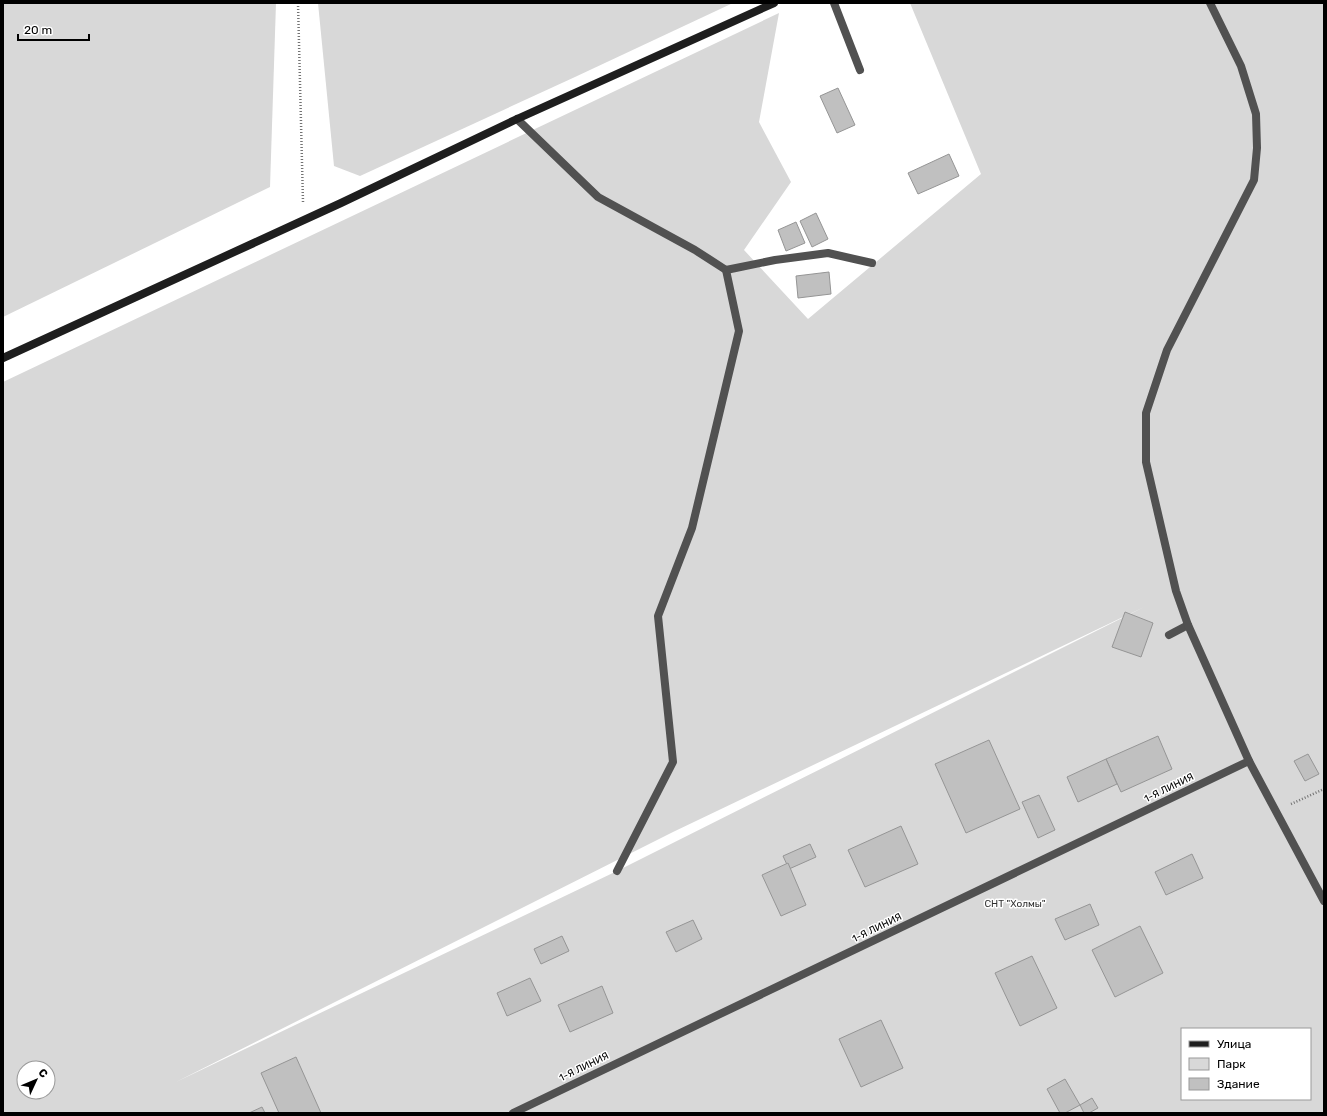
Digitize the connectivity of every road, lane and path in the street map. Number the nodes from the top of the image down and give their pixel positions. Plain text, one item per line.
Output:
1 (298, 3) edge
2 (774, 3) edge
3 (834, 3) edge
4 (1210, 3) edge
5 (860, 70) dead end
6 (517, 119) junction
7 (303, 221) junction
8 (872, 263) dead end
9 (726, 270) junction
10 (3, 358) edge
11 (1188, 625) junction
12 (1169, 635) dead end
13 (1249, 761) junction
14 (1324, 789) edge
15 (1276, 812) junction
16 (617, 871) dead end
17 (1324, 901) edge
18 (513, 1113) edge

1 - 7 path
2 - 6 main road
3 - 5 street
4 - 11 street
6 - 7 main road
6 - 9 street
7 - 10 main road
8 - 9 street
9 - 16 street
11 - 12 street
11 - 13 street
13 - 15 street
13 - 18 street, 1-Я ЛИНИЯ
14 - 15 path
15 - 17 street

